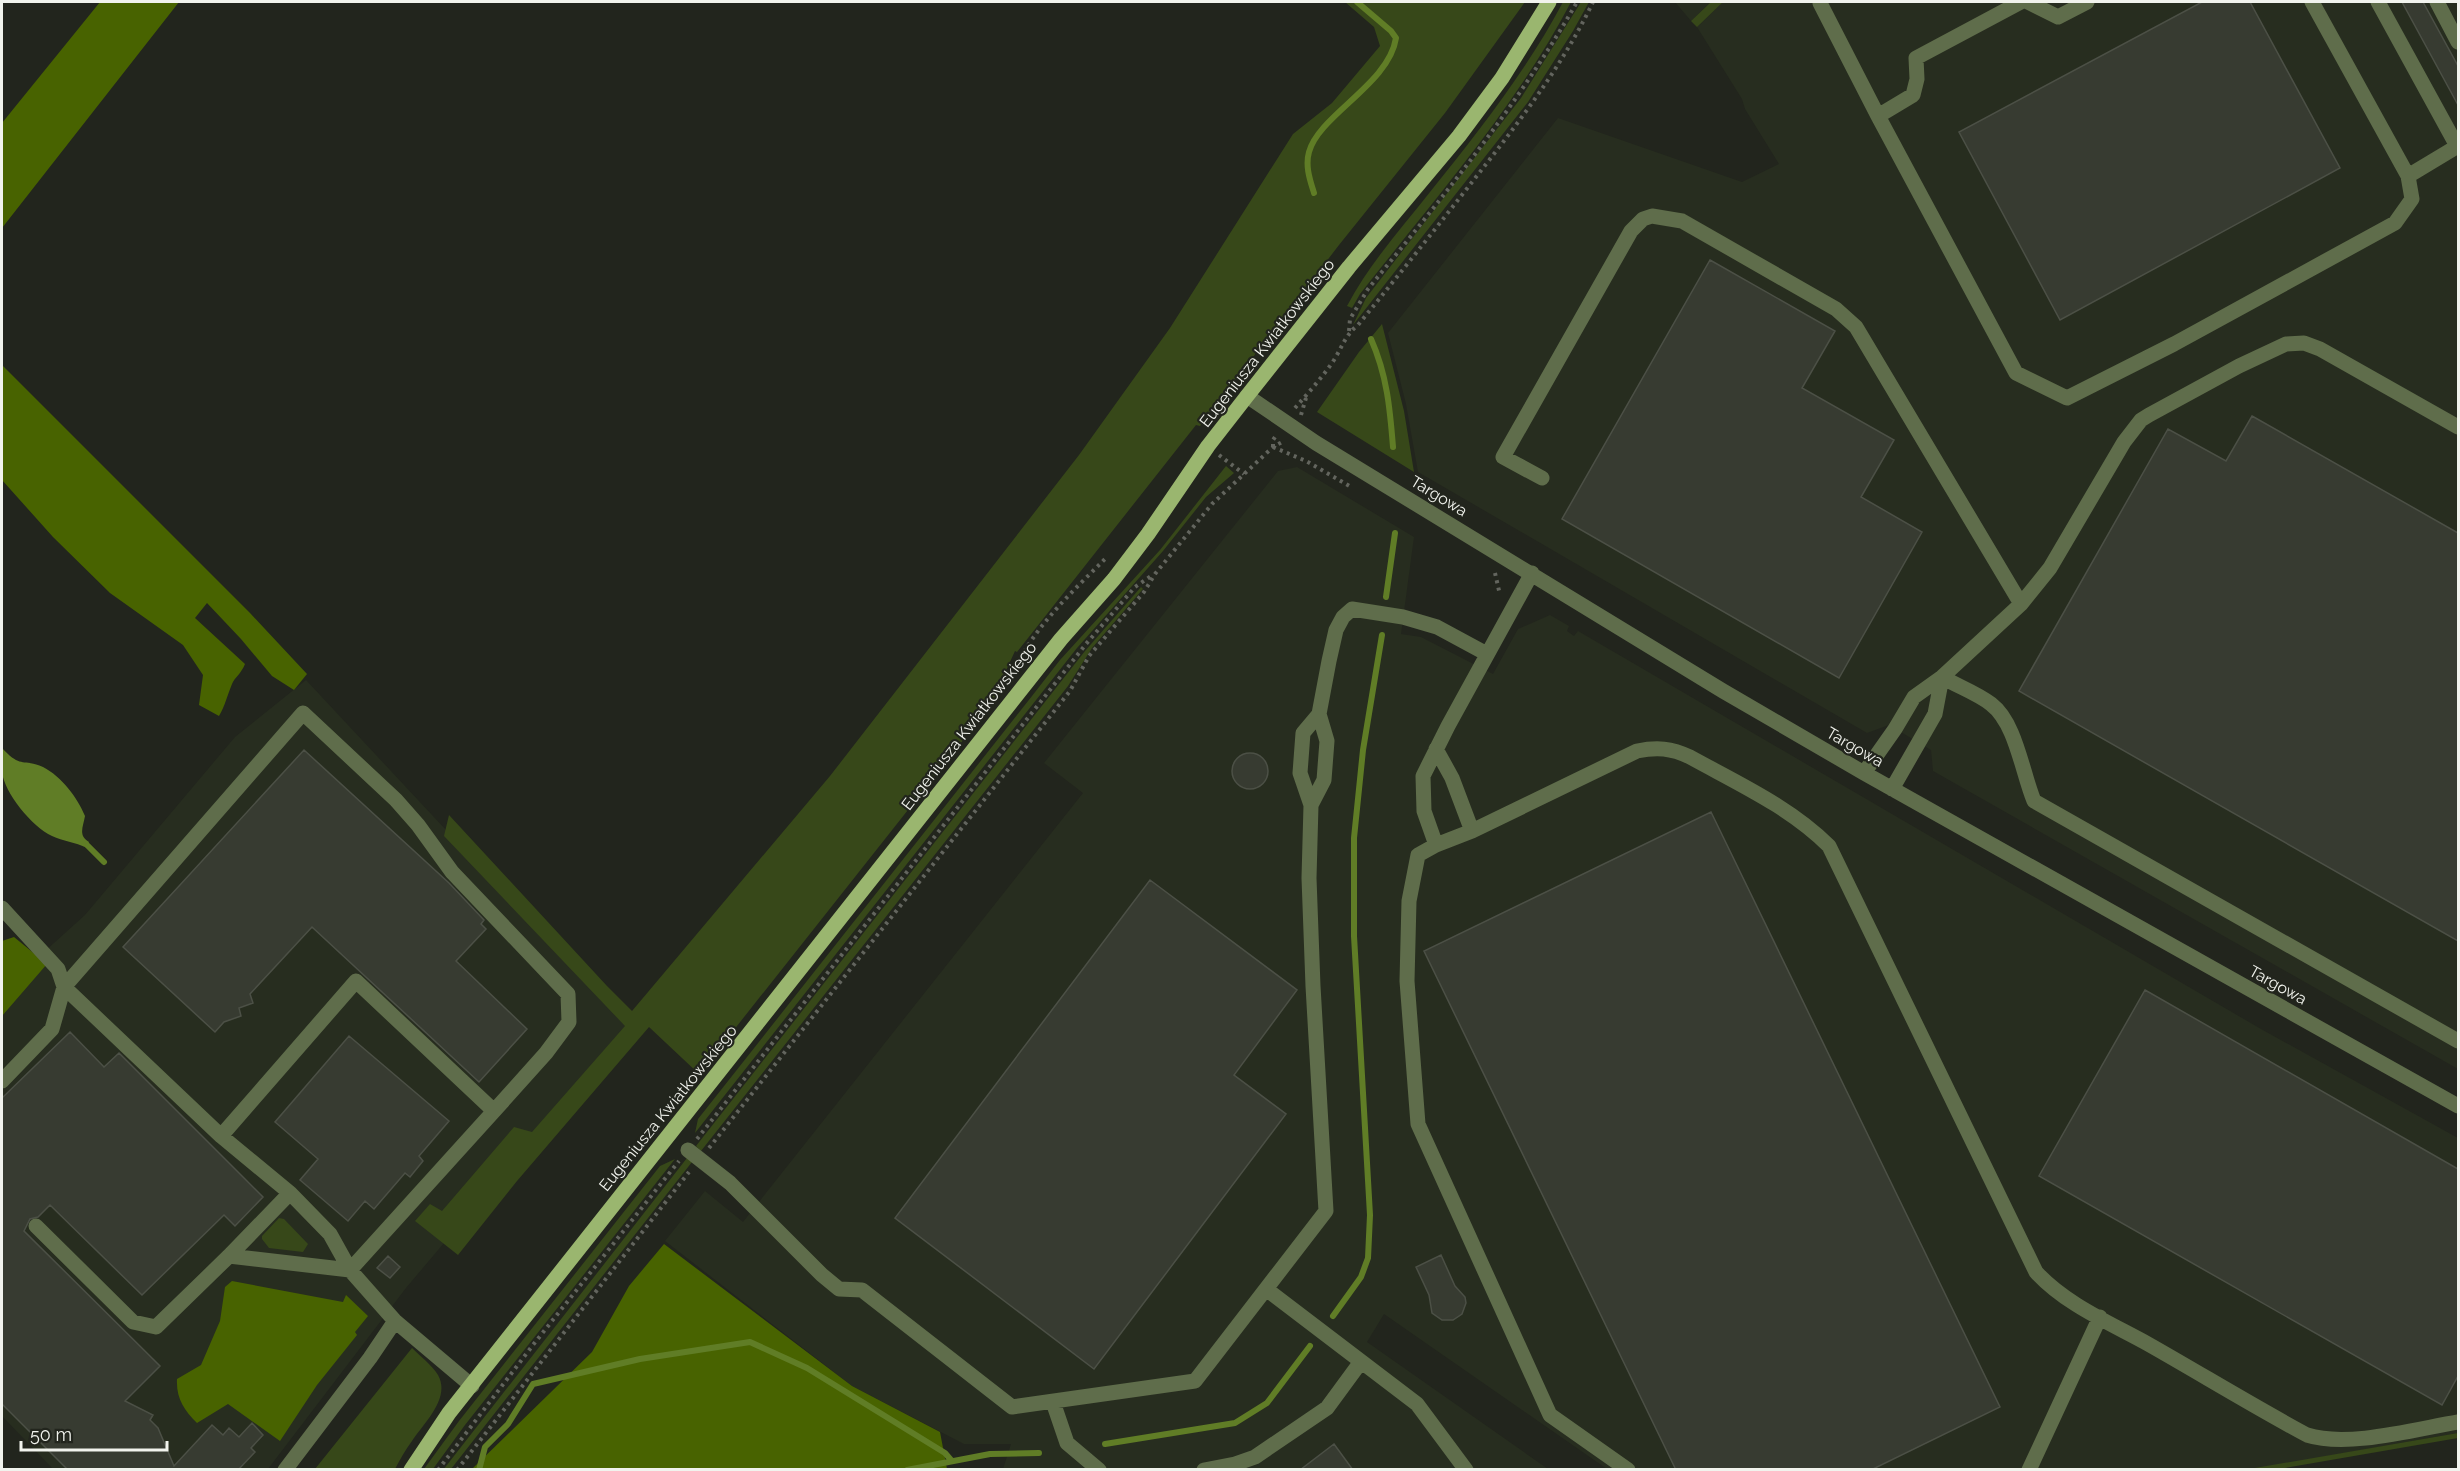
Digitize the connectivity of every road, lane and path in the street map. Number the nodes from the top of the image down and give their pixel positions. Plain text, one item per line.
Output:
1 (1549, 2) edge
2 (1576, 2) edge
3 (1593, 2) edge
4 (2021, 2) edge
5 (2028, 2) edge
6 (2087, 2) edge
7 (2312, 2) edge
8 (2378, 2) edge
9 (2437, 2) edge
10 (1820, 3) dead end
11 (2458, 42) edge
12 (1878, 116) junction
13 (2458, 147) edge
14 (2408, 176) junction
15 (1349, 332) junction
16 (1247, 396) junction
17 (1306, 398) dead end
18 (2458, 427) edge
19 (1542, 478) dead end
20 (1358, 490) dead end
21 (1112, 552) dead end
22 (1493, 567) dead end
23 (1532, 573) junction
24 (1155, 574) junction
25 (2021, 604) junction
26 (1510, 614) junction
27 (1486, 654) junction
28 (1015, 668) dead end
29 (1942, 677) junction
30 (1319, 714) junction
31 (1436, 749) junction
32 (1864, 773) junction
33 (1892, 789) junction
34 (1311, 805) junction
35 (1472, 831) junction
36 (1436, 845) junction
37 (2, 908) edge
38 (64, 987) junction
39 (2458, 1041) edge
40 (2, 1081) edge
41 (2458, 1106) edge
42 (494, 1111) junction
43 (221, 1136) junction
44 (694, 1154) junction
45 (290, 1193) junction
46 (36, 1226) dead end
47 (229, 1256) junction
48 (350, 1270) junction
49 (1266, 1289) junction
50 (2100, 1317) junction
51 (395, 1321) junction
52 (1360, 1363) junction
53 (472, 1386) junction
54 (1053, 1402) junction
55 (2458, 1422) edge
56 (285, 1470) edge
57 (411, 1470) edge
58 (438, 1470) edge
59 (457, 1470) edge
60 (1099, 1470) edge
61 (1204, 1470) edge
62 (1466, 1470) edge
63 (1628, 1470) edge
64 (2029, 1470) edge

1 - 16 main road, Eugeniusza Kwiatkowskiego
2 - 15 path
3 - 15 path
4 - 12 street
5 - 6 street
7 - 14 street
8 - 13 street
9 - 11 street
10 - 12 street
12 - 14 street
13 - 14 street
15 - 17 path
16 - 23 street, Targowa
16 - 53 main road, Eugeniusza Kwiatkowskiego
18 - 25 street
19 - 25 street
20 - 24 path
21 - 28 path
22 - 26 path
23 - 26 street
23 - 32 street, Targowa
24 - 44 path
24 - 44 path
25 - 29 street
26 - 27 street
27 - 30 street
27 - 31 street
29 - 32 street
29 - 33 street
29 - 39 street
30 - 34 street
30 - 34 street
31 - 35 street
31 - 36 street
32 - 33 street, Targowa
33 - 41 street, Targowa
34 - 49 street
35 - 36 street
35 - 50 street
36 - 63 street
37 - 38 street
38 - 40 street
38 - 42 street
38 - 43 street
42 - 43 street
42 - 48 street
43 - 45 street
44 - 54 street
44 - 58 path
44 - 59 path
45 - 47 street
45 - 48 street
46 - 47 street
47 - 48 street
48 - 51 street
49 - 52 street
49 - 54 street
50 - 55 street
50 - 64 street
51 - 53 street
51 - 56 street
52 - 61 street
52 - 62 street
53 - 57 main road, Eugeniusza Kwiatkowskiego
54 - 60 street

